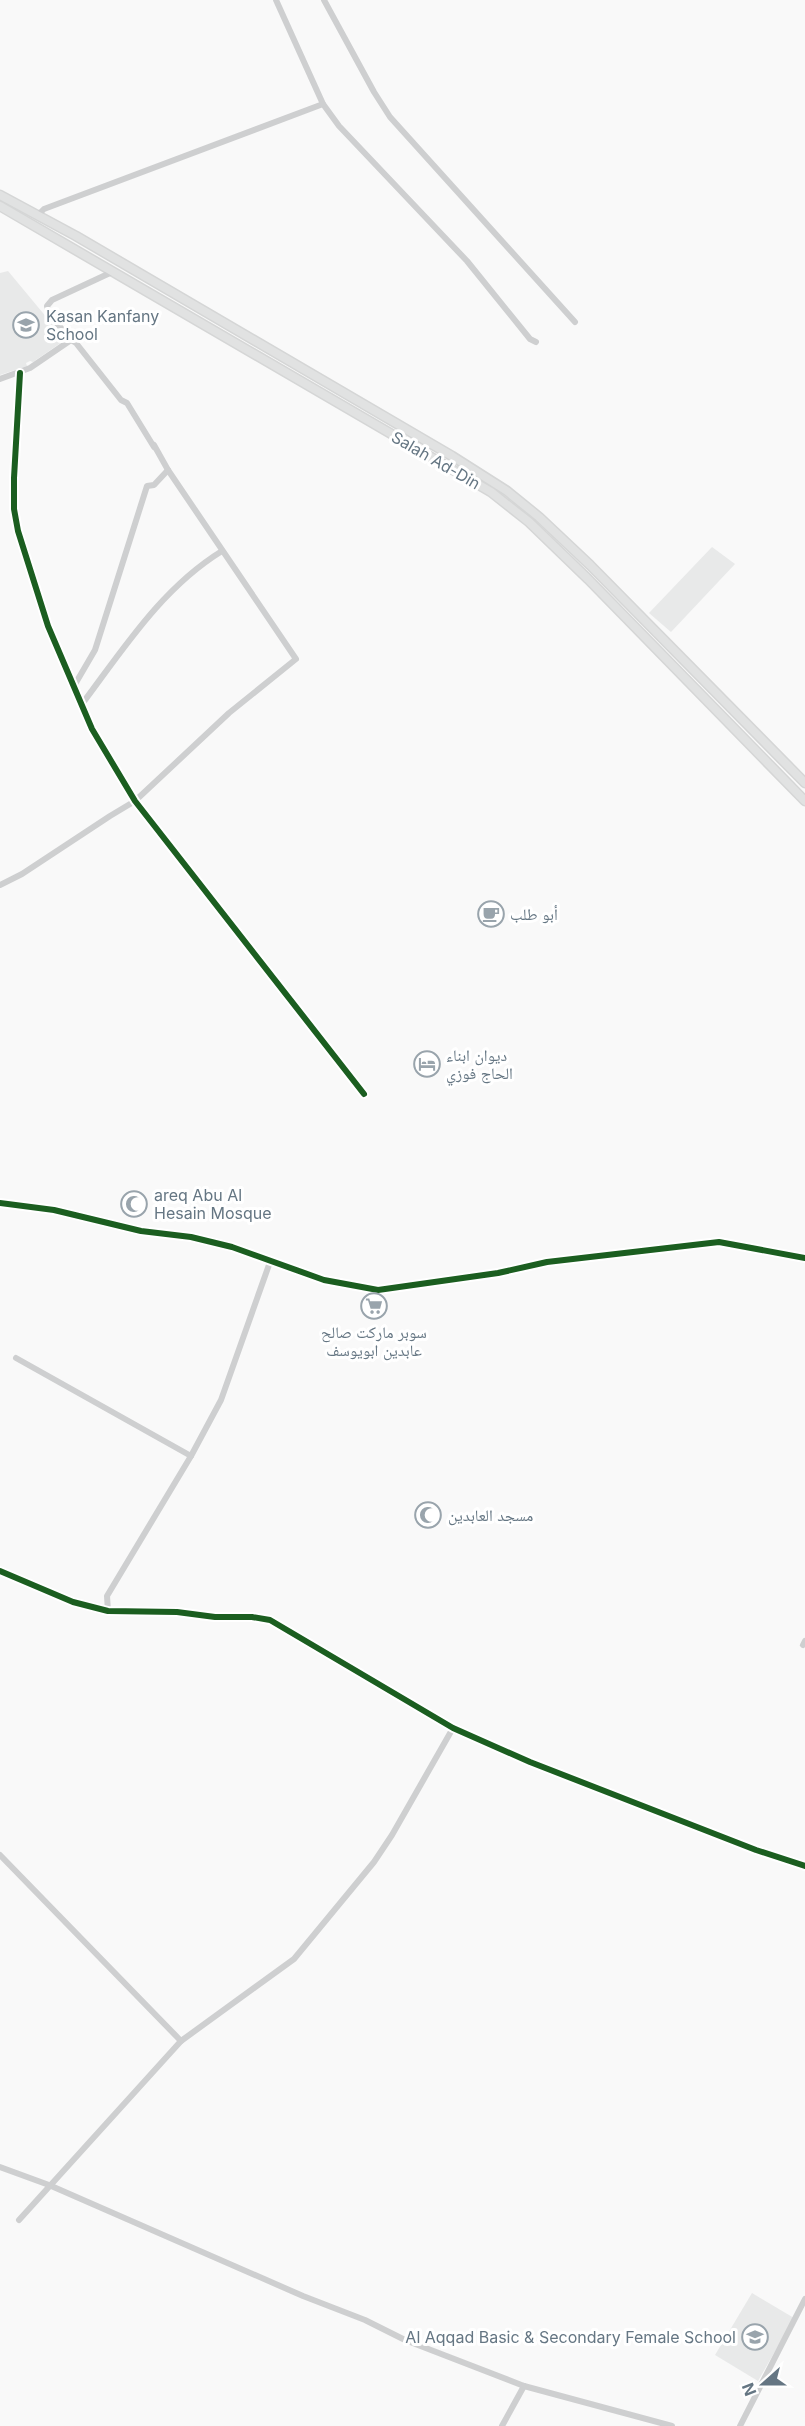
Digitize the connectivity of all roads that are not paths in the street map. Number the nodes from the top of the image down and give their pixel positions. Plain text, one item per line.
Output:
1 (276, 0) edge
2 (324, 0) edge
3 (323, 104) junction
4 (0, 195) edge
5 (0, 206) edge
6 (39, 214) junction
7 (110, 273) dead end
8 (575, 322) dead end
9 (71, 340) junction
10 (536, 342) dead end
11 (281, 356) junction
12 (274, 366) junction
13 (20, 373) junction
14 (0, 379) edge
15 (168, 470) junction
16 (222, 551) junction
17 (74, 686) junction
18 (82, 705) junction
19 (805, 783) edge
20 (135, 801) junction
21 (805, 801) edge
22 (0, 885) edge
23 (364, 1094) dead end
24 (0, 1203) edge
25 (805, 1258) edge
26 (270, 1262) junction
27 (16, 1358) dead end
28 (191, 1456) junction
29 (0, 1571) edge
30 (108, 1611) junction
31 (453, 1728) junction
32 (0, 1855) edge
33 (805, 1866) edge
34 (181, 2041) junction
35 (0, 2167) edge
36 (49, 2185) junction
37 (19, 2220) dead end
38 (805, 2299) edge
39 (524, 2386) junction
40 (502, 2426) edge
41 (672, 2426) edge
42 (740, 2426) edge

1 - 3 street
2 - 8 street
3 - 6 street
3 - 10 street
4 - 6 highway, Salah Ad-Din
5 - 12 highway, Salah Ad-Din
6 - 11 highway, Salah Ad-Din
7 - 9 street
9 - 13 street
9 - 15 street
11 - 12 highway
11 - 19 highway, Salah Ad-Din
12 - 21 highway, Salah Ad-Din
13 - 14 street
13 - 17 street
15 - 16 street
15 - 17 street
16 - 18 street
16 - 20 street
17 - 18 street
18 - 20 street
20 - 22 street
20 - 23 street
24 - 26 street
25 - 26 street
26 - 28 street
27 - 28 street
28 - 30 street
29 - 30 street
30 - 31 street
31 - 33 street
31 - 34 street
32 - 34 street
34 - 36 street
35 - 36 street
36 - 37 street
36 - 39 street
38 - 42 street
39 - 40 street
39 - 41 street

